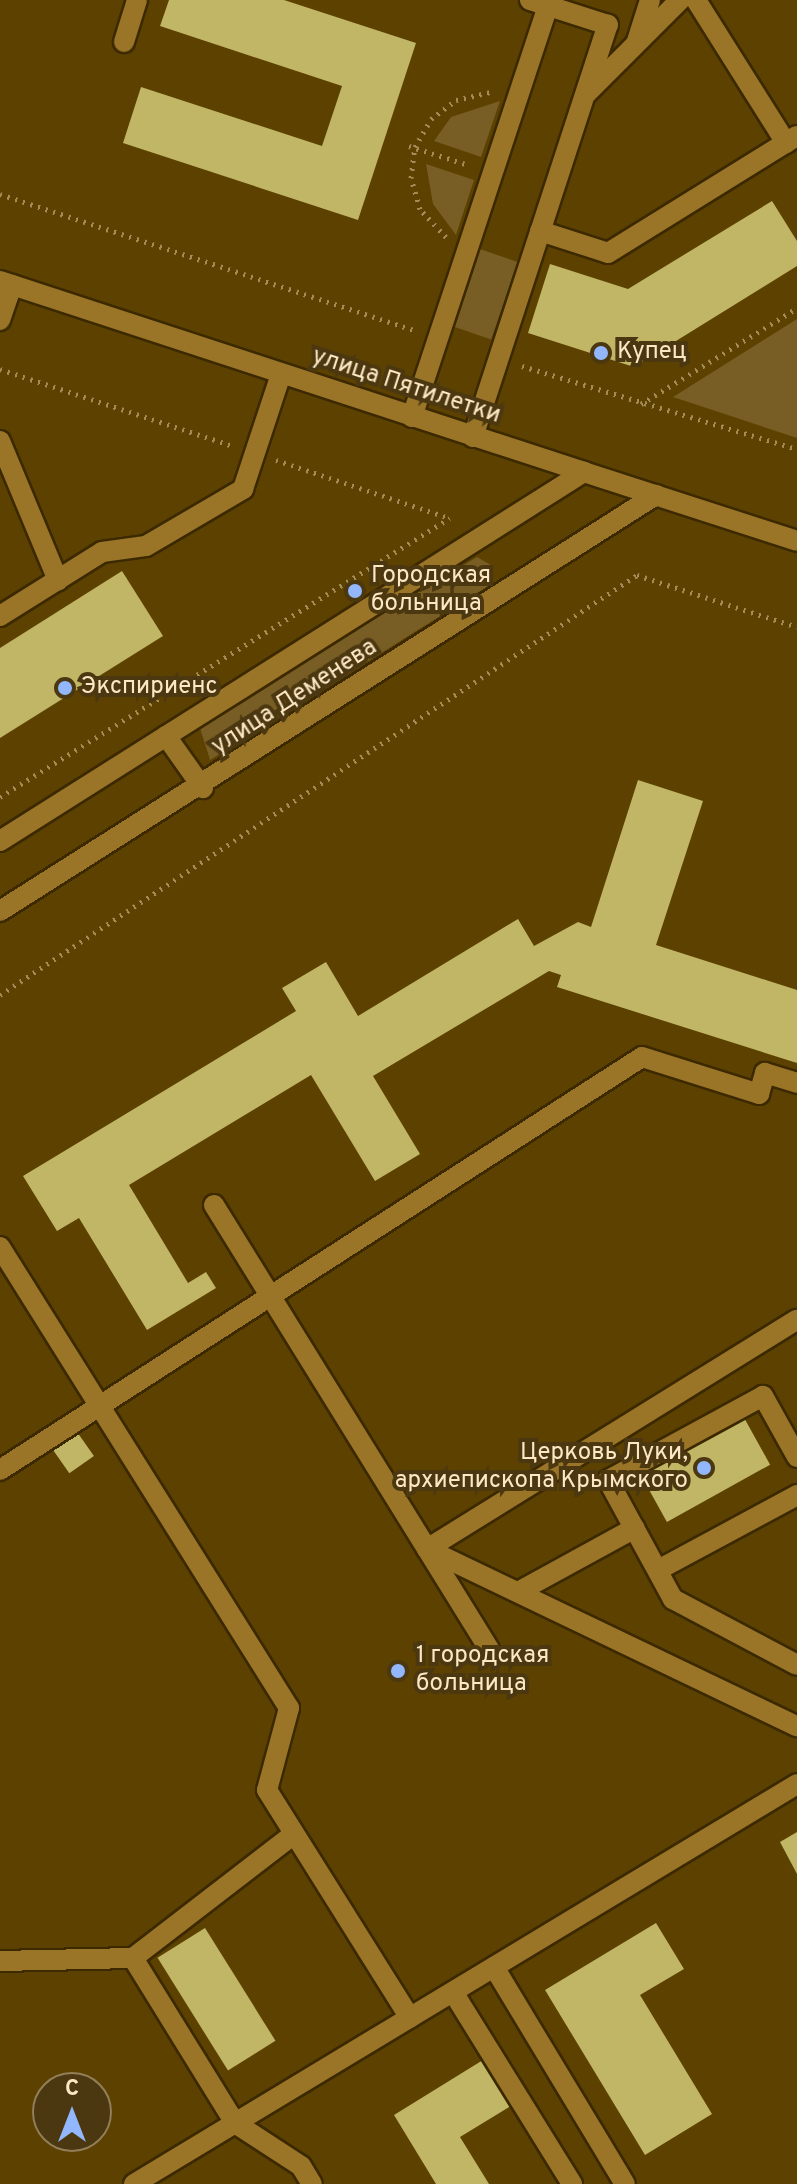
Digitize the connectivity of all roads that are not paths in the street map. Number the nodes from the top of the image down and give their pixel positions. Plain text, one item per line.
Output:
1 (137, 0) edge
2 (650, 0) edge
3 (680, 0) edge
4 (696, 0) edge
5 (552, 4) edge
6 (124, 42) dead end
7 (635, 45) junction
8 (585, 96) junction
9 (791, 140) edge
10 (540, 231) junction
11 (6, 283) edge
12 (0, 320) edge
13 (281, 374) junction
14 (412, 417) junction
15 (473, 437) junction
16 (0, 441) edge
17 (584, 472) junction
18 (656, 495) junction
19 (797, 541) edge
20 (58, 580) junction
21 (0, 616) edge
22 (166, 736) junction
23 (203, 788) junction
24 (0, 841) edge
25 (0, 911) edge
26 (797, 1083) edge
27 (214, 1205) dead end
28 (0, 1247) edge
29 (271, 1297) junction
30 (797, 1320) edge
31 (101, 1408) junction
32 (797, 1457) edge
33 (0, 1470) edge
34 (797, 1495) edge
35 (635, 1528) junction
36 (427, 1549) junction
37 (658, 1570) junction
38 (518, 1592) junction
39 (489, 1649) dead end
40 (797, 1665) edge
41 (797, 1726) edge
42 (797, 1784) edge
43 (294, 1834) junction
44 (133, 1958) junction
45 (0, 1961) edge
46 (494, 1967) junction
47 (453, 1992) junction
48 (410, 2018) junction
49 (235, 2123) junction
50 (134, 2184) edge
51 (312, 2184) edge
52 (572, 2184) edge
53 (625, 2184) edge

1 - 6 main road
2 - 7 main road
3 - 7 main road
4 - 9 main road
5 - 8 main road
5 - 14 main road
7 - 8 main road
8 - 10 main road
9 - 10 main road
10 - 15 main road
11 - 12 main road
11 - 13 main road, улица Пятилетки
13 - 14 main road, улица Пятилетки
13 - 20 main road
14 - 15 main road, улица Пятилетки
15 - 17 main road, улица Пятилетки
16 - 20 main road
17 - 18 main road, улица Пятилетки
17 - 22 main road, улица Деменева
18 - 19 main road, улица Пятилетки
18 - 23 main road, улица Деменева
20 - 21 main road
22 - 23 main road, улица Деменева
22 - 24 main road, улица Деменева
23 - 25 main road, улица Деменева
26 - 29 main road
27 - 29 main road
28 - 31 main road
29 - 31 main road
29 - 36 main road
30 - 36 main road
31 - 33 main road
31 - 43 main road
32 - 35 main road
34 - 37 main road
35 - 37 main road
35 - 38 main road
36 - 38 main road
36 - 39 main road
37 - 40 main road
38 - 41 main road
42 - 46 main road
43 - 44 main road
43 - 48 main road
44 - 45 main road
44 - 49 main road
46 - 47 main road
46 - 53 main road
47 - 48 main road
47 - 52 main road
48 - 49 main road
49 - 50 main road
49 - 51 main road

